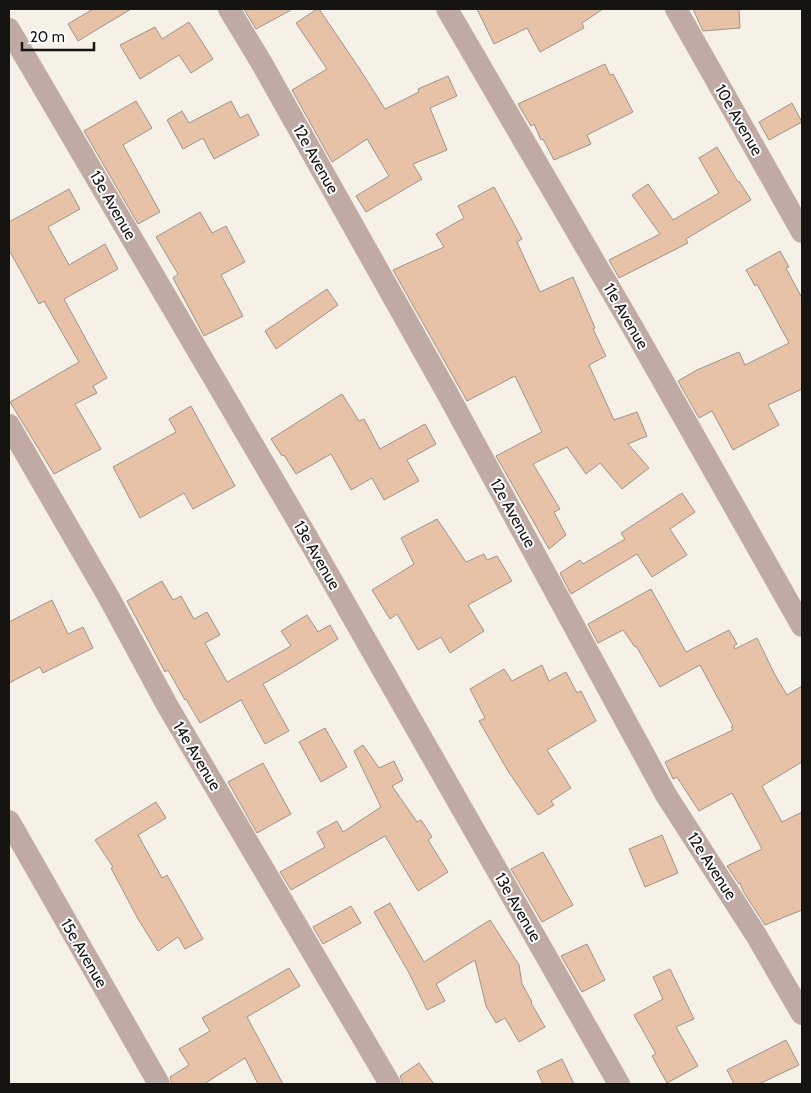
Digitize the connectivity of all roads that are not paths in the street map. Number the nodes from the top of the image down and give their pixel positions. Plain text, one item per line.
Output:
1 (228, 9) edge
2 (446, 9) edge
3 (676, 9) edge
4 (9, 29) edge
5 (802, 232) edge
6 (9, 425) edge
7 (802, 626) edge
8 (9, 821) edge
9 (802, 1014) edge
10 (159, 1084) edge
11 (390, 1084) edge
12 (619, 1084) edge

1 - 9 street, 12e Avenue
2 - 7 street, 11e Avenue
3 - 5 street, 10e Avenue
4 - 12 street, 13e Avenue
6 - 11 street, 14e Avenue
8 - 10 street, 15e Avenue

